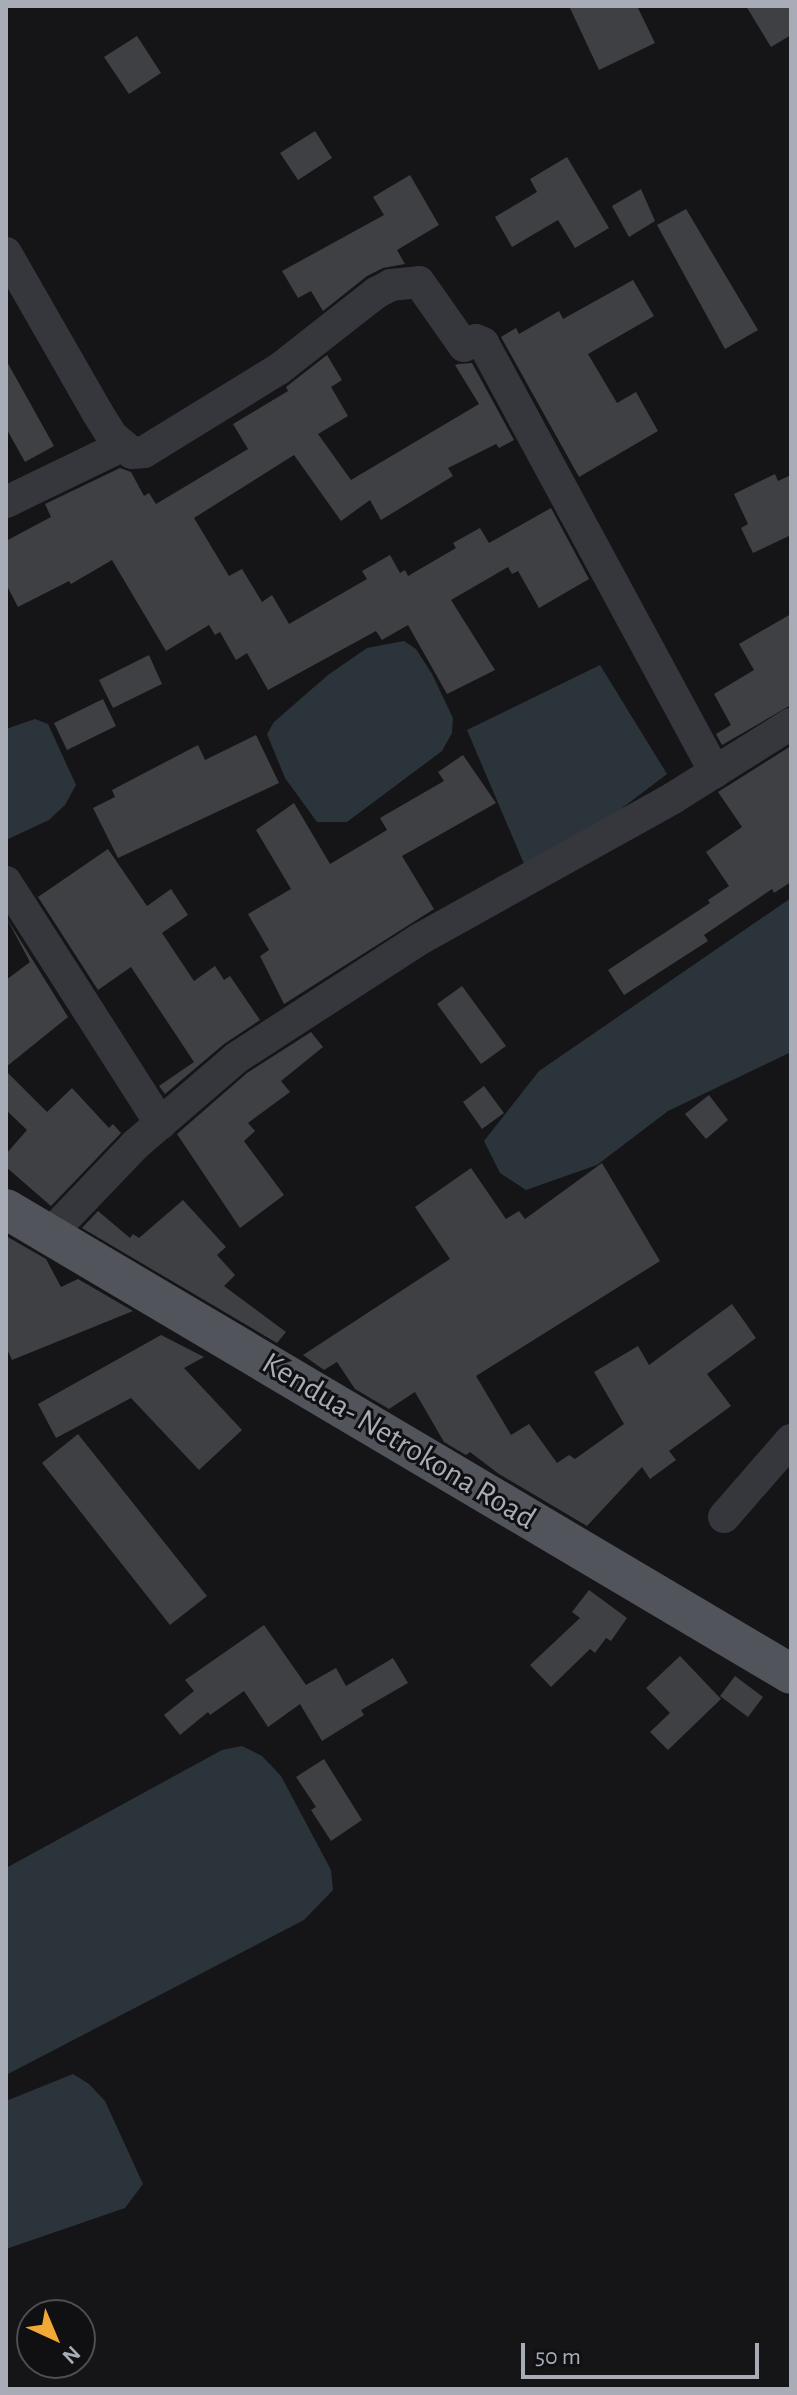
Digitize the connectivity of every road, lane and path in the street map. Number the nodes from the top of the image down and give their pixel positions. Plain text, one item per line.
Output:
1 (6, 253) edge
2 (122, 446) junction
3 (6, 502) edge
4 (791, 724) edge
5 (715, 772) junction
6 (6, 882) edge
7 (161, 1124) junction
8 (6, 1209) edge
9 (50, 1234) junction
10 (791, 1440) edge
11 (724, 1517) dead end
12 (791, 1674) edge

1 - 2 street
2 - 3 street
2 - 5 street
4 - 5 street
5 - 7 street
6 - 7 street
7 - 9 street
8 - 9 main road, Kendua- Netrokona Road
9 - 12 main road, Kendua- Netrokona Road
10 - 11 street

